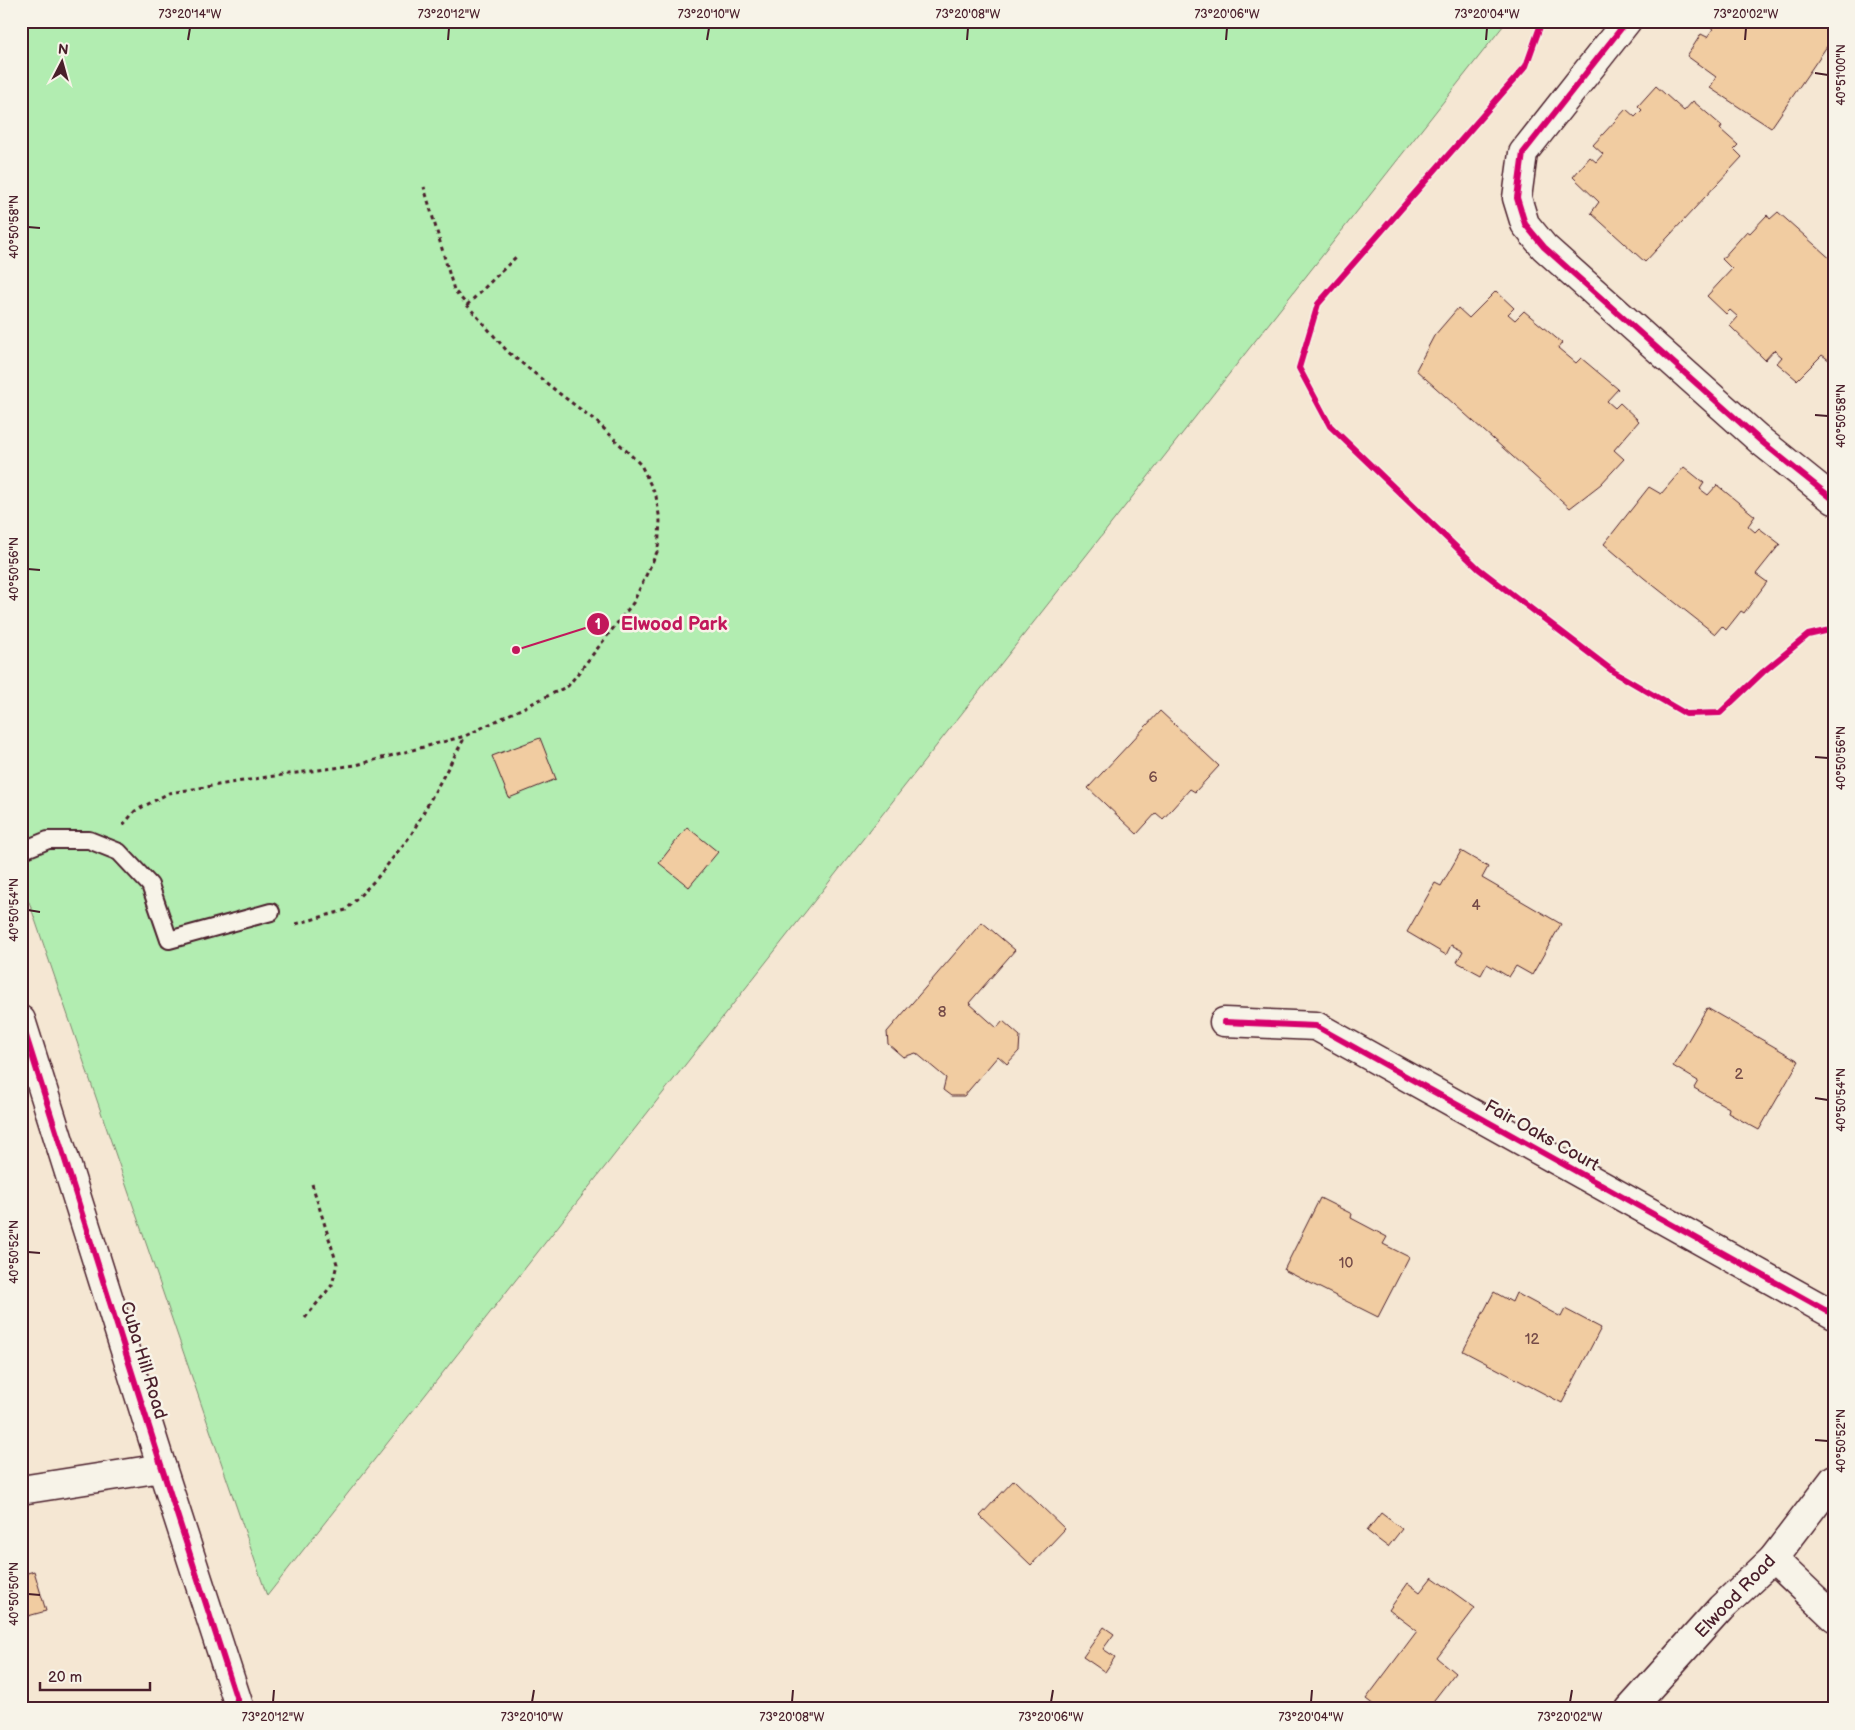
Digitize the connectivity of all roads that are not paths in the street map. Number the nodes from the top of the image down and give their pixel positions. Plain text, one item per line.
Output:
1 (1626, 21) edge
2 (1834, 500) edge
3 (21, 851) edge
4 (271, 912) dead end
5 (21, 1020) edge
6 (1224, 1022) dead end
7 (1834, 1315) edge
8 (162, 1468) junction
9 (1834, 1479) edge
10 (21, 1490) edge
11 (1773, 1559) junction
12 (1834, 1617) edge
13 (240, 1709) edge
14 (1630, 1709) edge

1 - 2 street
3 - 4 lane
5 - 8 street, Cuba Hill Road
6 - 7 street, Fair Oaks Court
8 - 10 street
8 - 13 street, Cuba Hill Road
9 - 11 street, Elwood Road
11 - 12 street
11 - 14 street, Elwood Road

